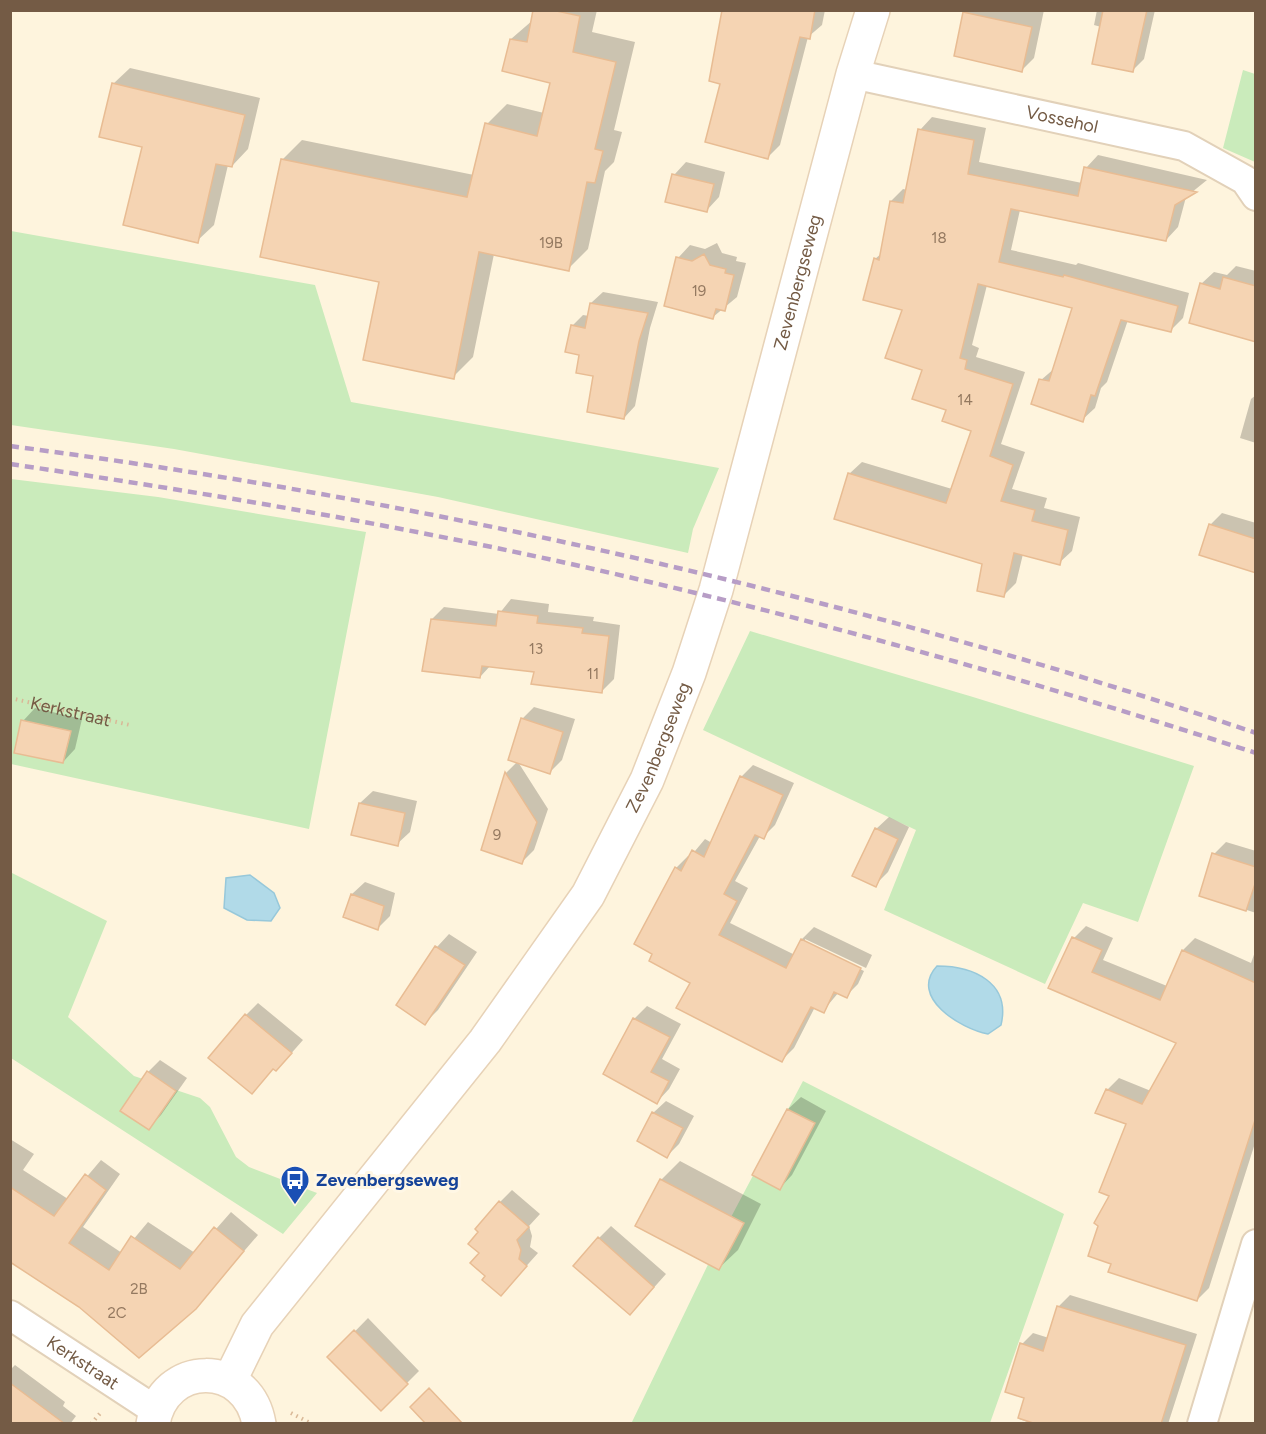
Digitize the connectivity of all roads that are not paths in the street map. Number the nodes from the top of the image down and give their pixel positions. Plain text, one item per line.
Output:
1 (873, 10) edge
2 (853, 74) junction
3 (1256, 196) edge
4 (1256, 1244) edge
5 (10, 1315) edge
6 (230, 1380) junction
7 (154, 1417) edge
8 (259, 1424) edge
9 (1202, 1424) edge

1 - 2 street, Zevenbergseweg
2 - 3 street, Vossehol
2 - 6 street, Zevenbergseweg
4 - 9 street
5 - 7 street, Kerkstraat
6 - 7 street
6 - 8 street

